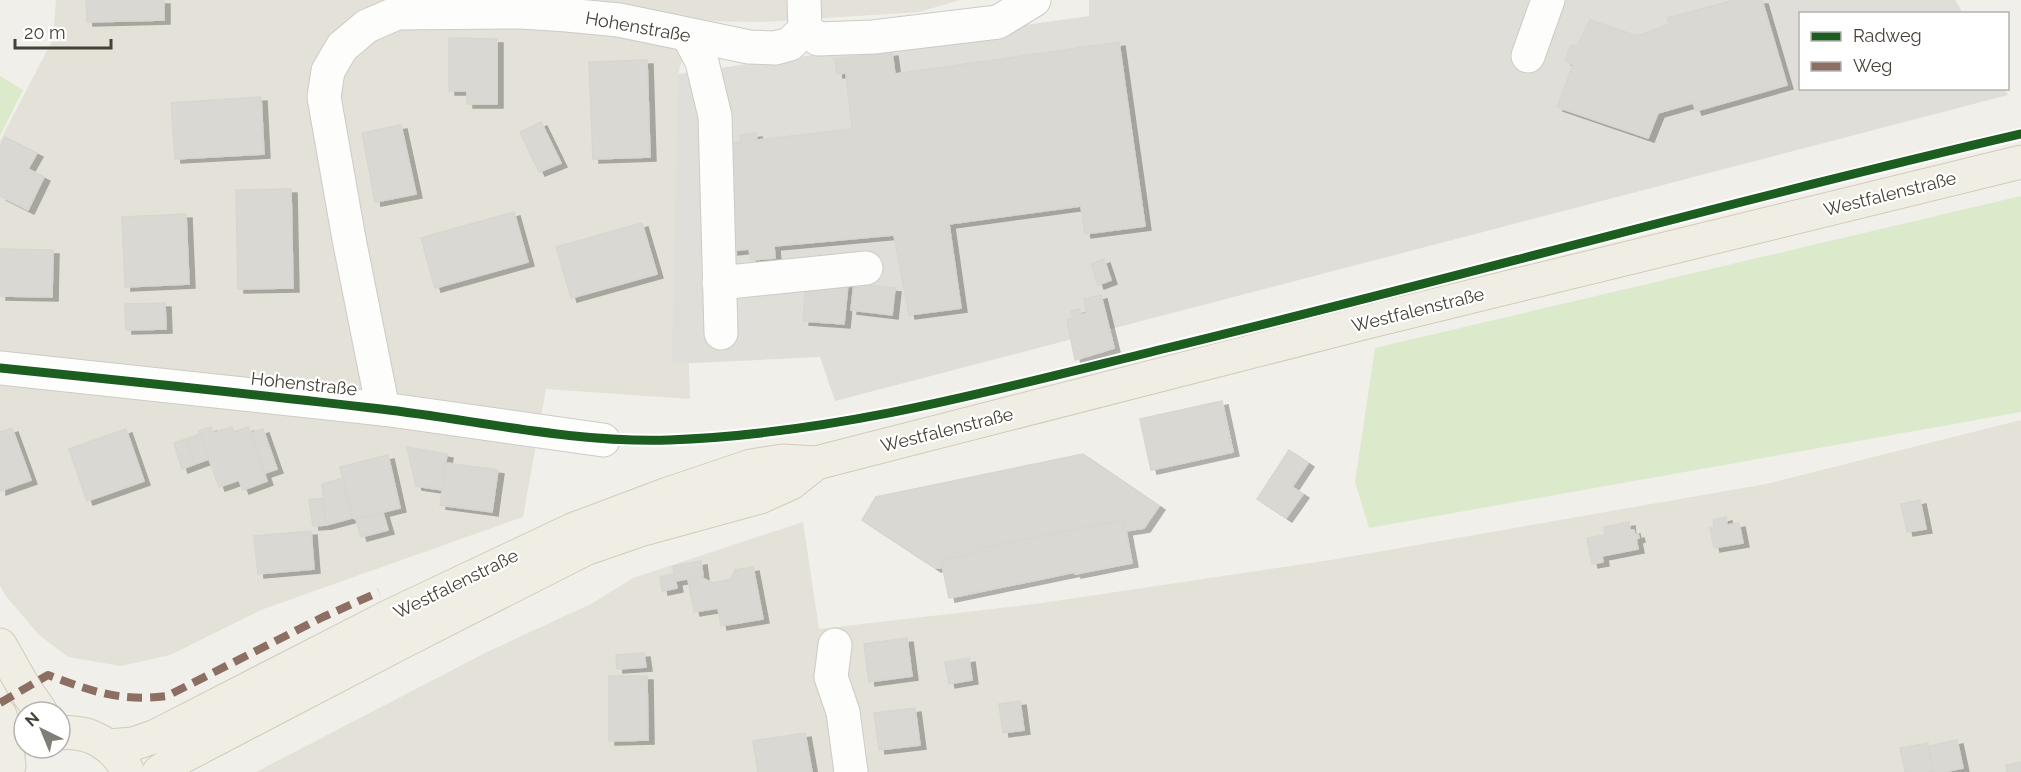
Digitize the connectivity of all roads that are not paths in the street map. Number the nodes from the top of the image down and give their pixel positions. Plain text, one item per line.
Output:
1 (1034, 0) edge
2 (1548, 0) edge
3 (805, 15) edge
4 (688, 35) junction
5 (1528, 56) dead end
6 (2021, 162) edge
7 (866, 268) dead end
8 (719, 283) junction
9 (721, 333) dead end
10 (0, 368) edge
11 (383, 409) junction
12 (603, 440) dead end
13 (816, 463) junction
14 (0, 645) edge
15 (835, 645) dead end
16 (35, 700) edge
17 (0, 715) edge
18 (72, 731) edge
19 (119, 759) edge
20 (14, 762) edge
21 (159, 772) edge
22 (851, 772) edge

1 - 3 street
2 - 5 street
3 - 4 street, Hohenstraße
4 - 8 street
4 - 11 street, Hohenstraße
6 - 13 main road, Westfalenstraße
7 - 8 street
8 - 9 street
10 - 11 street, Hohenstraße
11 - 12 street, Hohenstraße
13 - 19 main road, Westfalenstraße
13 - 21 main road, Westfalenstraße
14 - 16 main road
15 - 22 street
17 - 20 main road
18 - 19 main road

